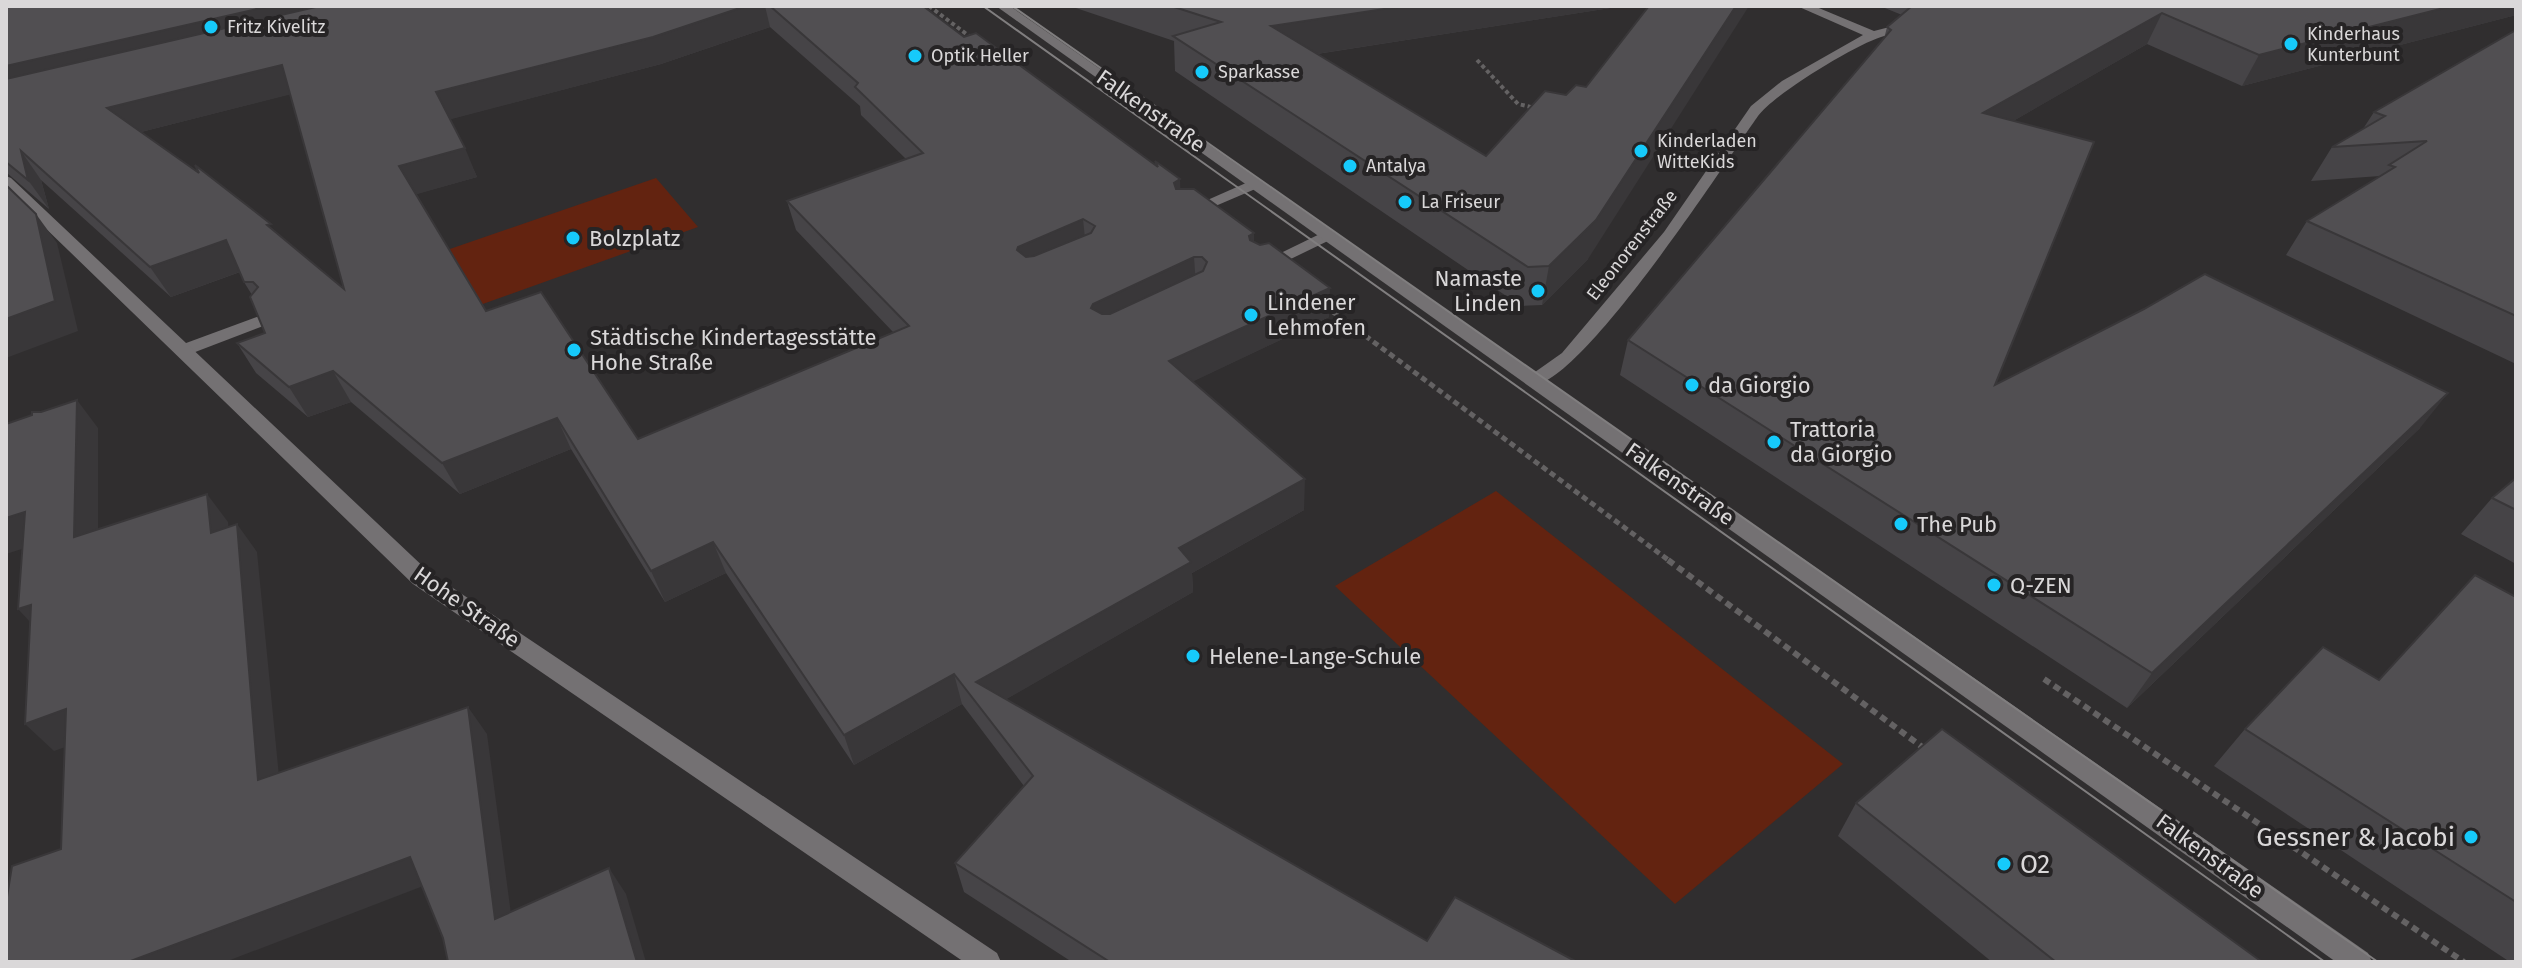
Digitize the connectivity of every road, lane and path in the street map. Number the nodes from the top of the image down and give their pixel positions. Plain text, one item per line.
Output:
1 (929, 6) edge
2 (1002, 6) edge
3 (1803, 6) edge
4 (1953, 6) edge
5 (1873, 35) junction
6 (975, 41) edge
7 (1477, 60) dead end
8 (1545, 110) edge
9 (6, 181) edge
10 (1255, 184) junction
11 (1186, 213) edge
12 (1328, 235) junction
13 (1264, 265) joint
14 (265, 319) edge
15 (184, 350) junction
16 (1535, 381) junction
17 (1932, 754) edge
18 (987, 962) edge
19 (2358, 962) edge

1 - 6 path
2 - 10 street, Falkenstraße
3 - 5 street
4 - 5 street, Eleonorenstraße
5 - 16 street, Eleonorenstraße
7 - 8 path
9 - 15 street, Hohe Straße
10 - 11 street
10 - 12 street, Falkenstraße
12 - 13 street
12 - 16 street, Falkenstraße
13 - 17 path
14 - 15 street
15 - 18 street, Hohe Straße
16 - 19 street, Falkenstraße

